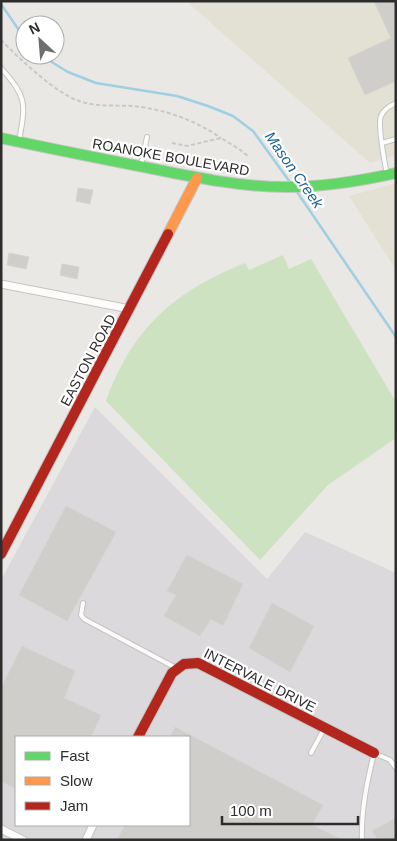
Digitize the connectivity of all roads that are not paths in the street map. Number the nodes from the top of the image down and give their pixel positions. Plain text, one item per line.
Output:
1 (1, 68) edge
2 (396, 103) edge
3 (146, 137) dead end
4 (1, 138) edge
5 (396, 139) edge
6 (19, 142) junction
7 (382, 143) junction
8 (140, 167) junction
9 (391, 174) edge
10 (197, 178) junction
11 (1, 284) edge
12 (130, 309) junction
13 (1, 554) edge
14 (83, 603) dead end
15 (176, 668) junction
16 (324, 728) junction
17 (139, 736) edge
18 (374, 753) junction
19 (311, 754) dead end
20 (396, 768) edge
21 (93, 826) edge
22 (1, 829) edge
23 (19, 839) edge
24 (86, 840) edge
25 (362, 840) edge

1 - 6 lane
2 - 7 lane
3 - 8 lane
4 - 6 street, ROANOKE BOULEVARD
5 - 7 lane
6 - 8 street, ROANOKE BOULEVARD
7 - 9 lane
8 - 10 street, ROANOKE BOULEVARD
9 - 10 street, ROANOKE BOULEVARD
10 - 12 street, EASTON ROAD
11 - 12 street
12 - 13 street, EASTON ROAD
14 - 15 lane
15 - 16 street, INTERVALE DRIVE
15 - 17 street
16 - 18 street, INTERVALE DRIVE
16 - 19 lane
18 - 20 lane
18 - 25 lane
21 - 24 street
22 - 23 street

